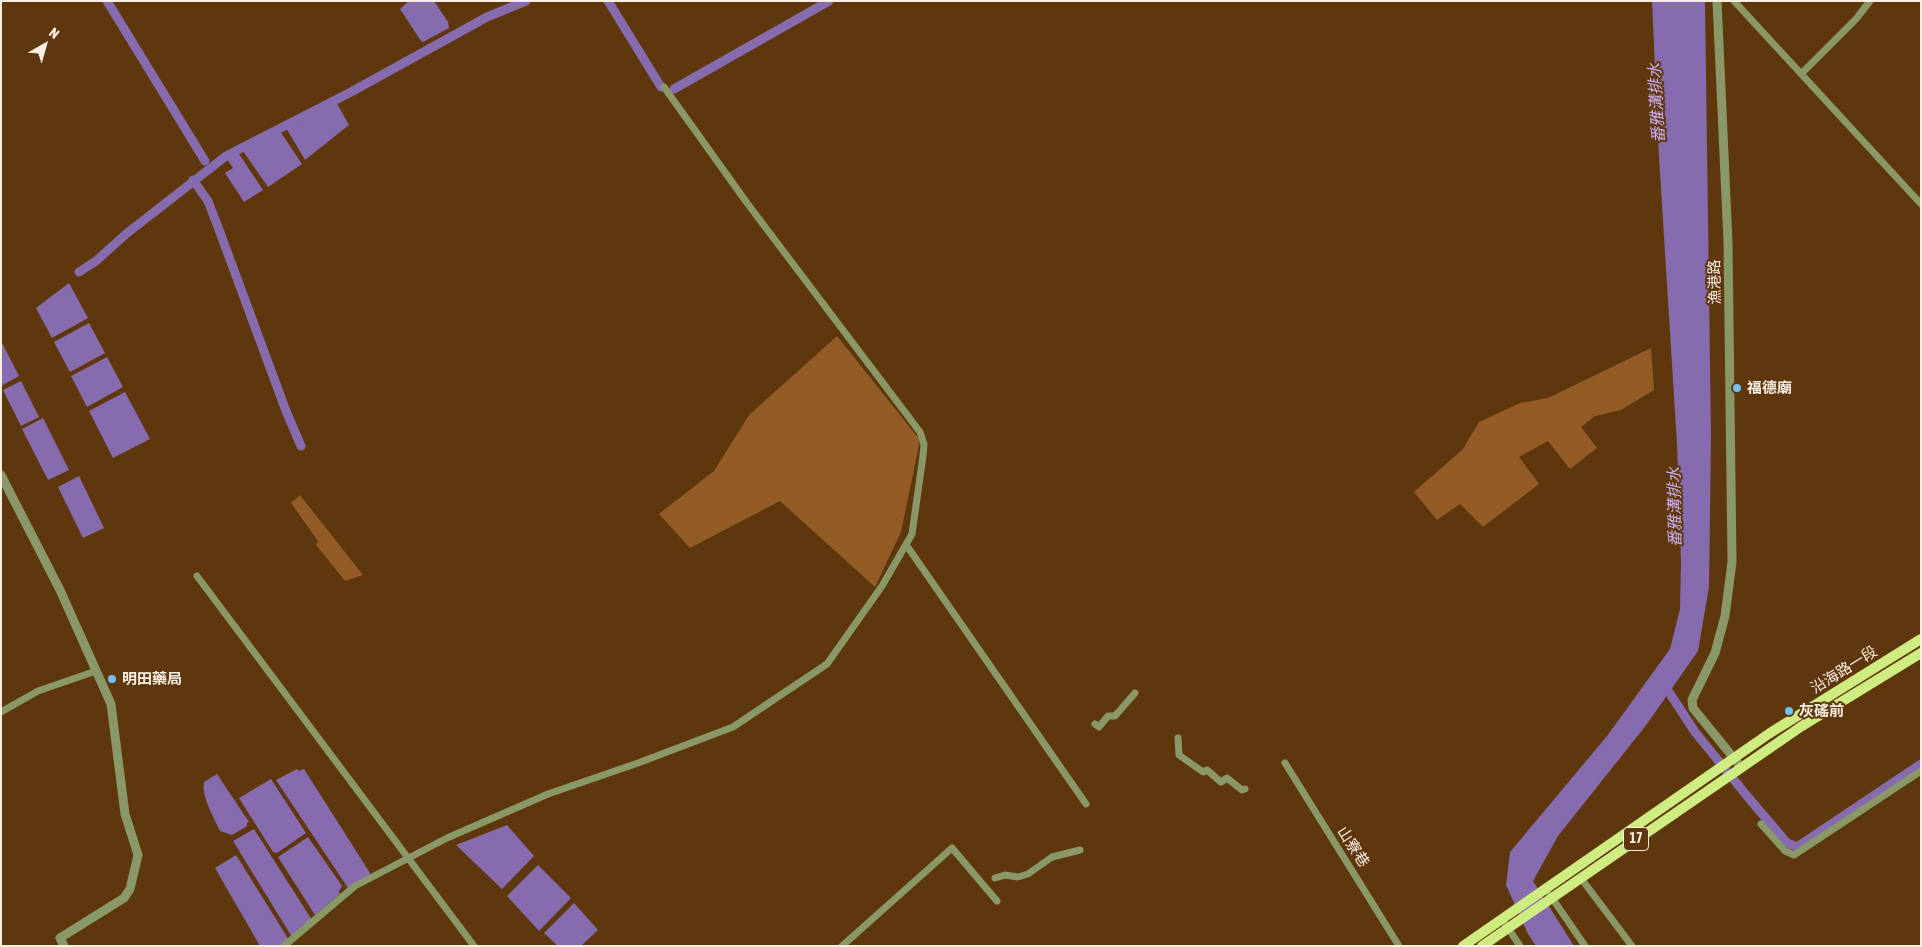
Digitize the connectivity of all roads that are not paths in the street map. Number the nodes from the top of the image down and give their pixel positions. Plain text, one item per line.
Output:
1 (1717, 1) edge
2 (1734, 1) edge
3 (1870, 1) edge
4 (1802, 73) junction
5 (664, 87) dead end
6 (1921, 204) edge
7 (1, 475) edge
8 (907, 546) junction
9 (197, 576) dead end
10 (1921, 639) edge
11 (1921, 653) edge
12 (1884, 663) junction
13 (96, 672) junction
14 (1889, 672) junction
15 (1135, 693) dead end
16 (1, 712) edge
17 (1095, 724) dead end
18 (1178, 738) dead end
19 (1734, 759) junction
20 (1284, 763) dead end
21 (1741, 767) junction
22 (1921, 771) edge
23 (1722, 774) junction
24 (1246, 789) dead end
25 (1086, 804) dead end
26 (1761, 824) dead end
27 (1080, 850) dead end
28 (407, 858) junction
29 (1580, 877) junction
30 (995, 878) dead end
31 (1547, 895) junction
32 (997, 901) dead end
33 (1507, 922) junction
34 (64, 946) edge
35 (284, 946) edge
36 (474, 946) edge
37 (842, 946) edge
38 (1399, 946) edge
39 (1463, 946) edge
40 (1482, 946) edge
41 (1520, 946) edge
42 (1585, 946) edge
43 (1632, 946) edge

1 - 19 street, 漁港路
2 - 4 street
3 - 4 street
4 - 6 street
5 - 8 street
7 - 13 street
8 - 25 street
8 - 28 street
9 - 28 street
10 - 12 main road, 沿海路一段 / 17
11 - 14 main road, 沿海路一段 / 17
12 - 14 main road
12 - 19 main road, 沿海路一段 / 17
13 - 16 street
13 - 34 street
14 - 21 main road, 沿海路一段 / 17
15 - 17 street
18 - 24 street
19 - 21 street, 漁港路
19 - 23 main road, 17
20 - 38 street, 山寮巷
21 - 23 main road, 17
22 - 26 street
23 - 29 main road, 17
23 - 31 main road, 17
27 - 30 street
28 - 35 street
28 - 36 street
29 - 31 main road, 17
29 - 43 street
31 - 33 main road, 17
31 - 42 street
32 - 37 street
33 - 39 main road, 17
33 - 40 main road, 17
33 - 41 street

